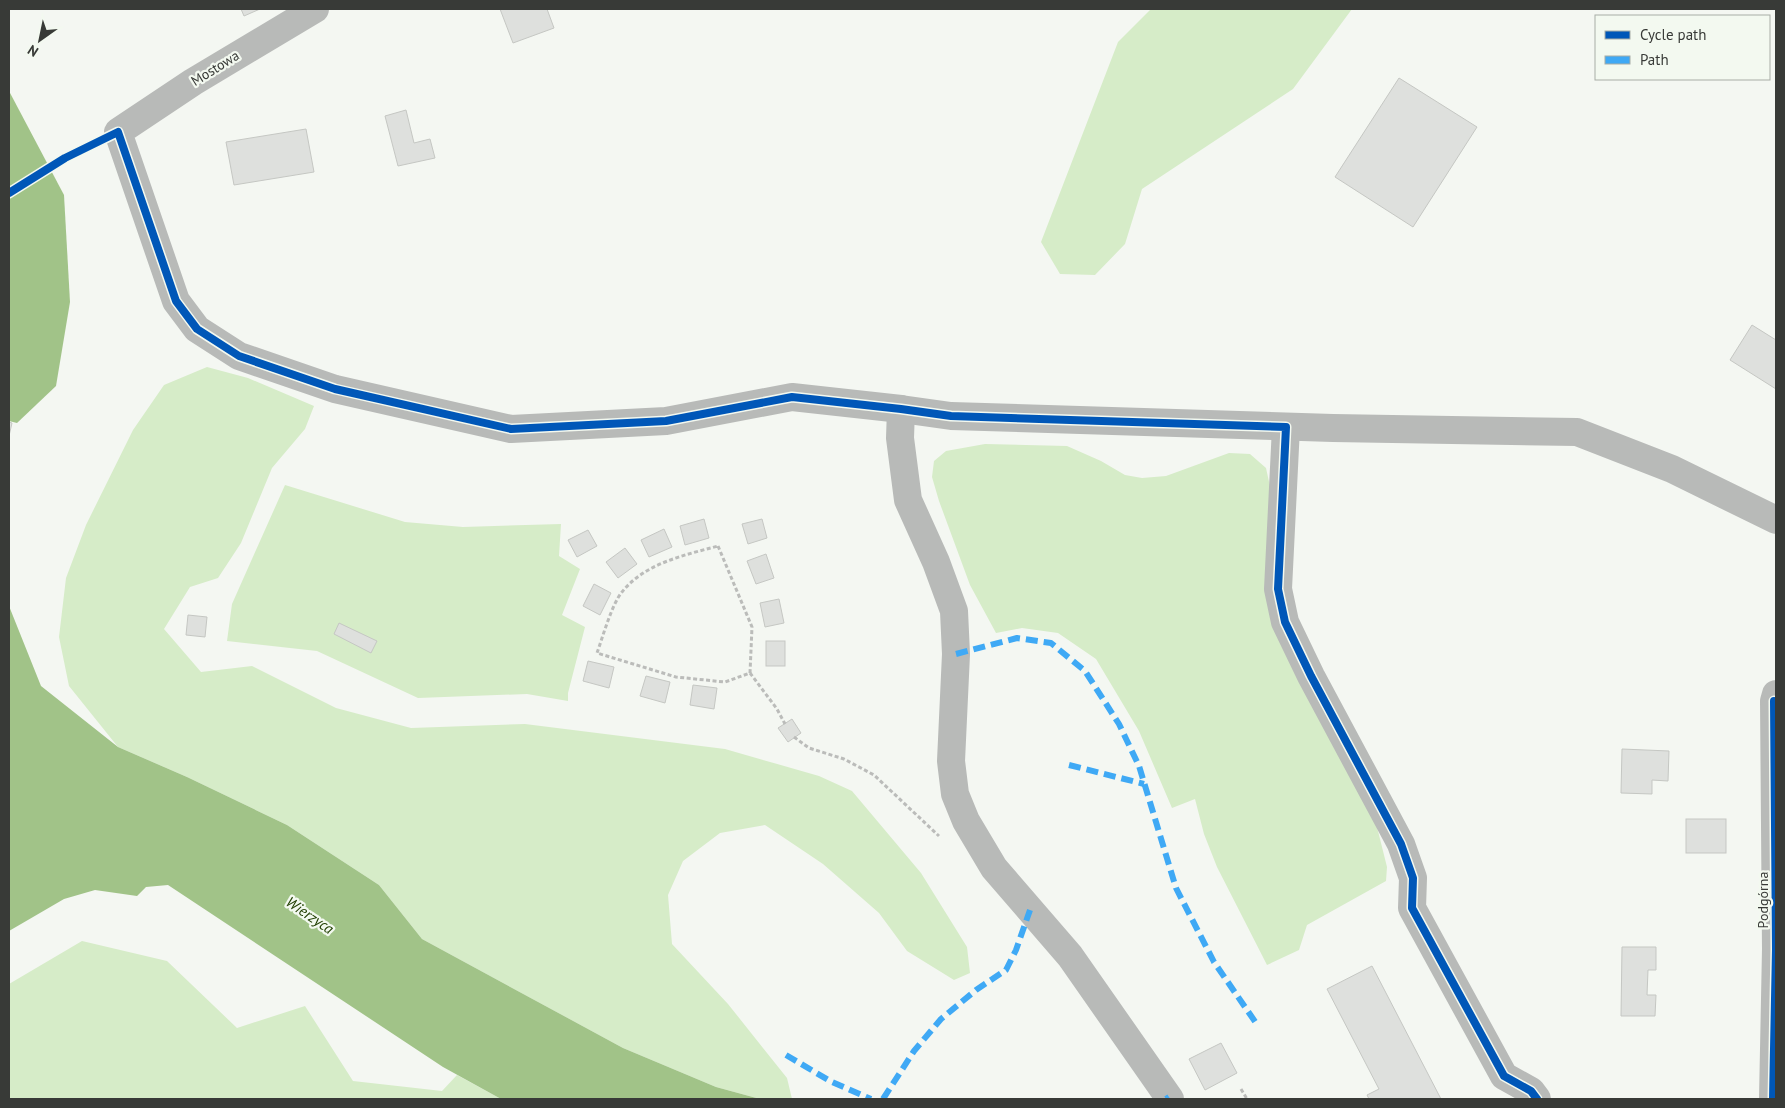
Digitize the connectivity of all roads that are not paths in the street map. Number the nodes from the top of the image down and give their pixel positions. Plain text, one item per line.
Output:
1 (315, 9) edge
2 (901, 409) junction
3 (1286, 427) junction
4 (1776, 520) edge
5 (1775, 697) edge
6 (1170, 1099) edge
7 (1536, 1099) edge
8 (1773, 1099) edge

1 - 2 street, Mostowa
2 - 3 street
2 - 6 street
3 - 4 street
3 - 7 street
5 - 8 street, Podgórna

